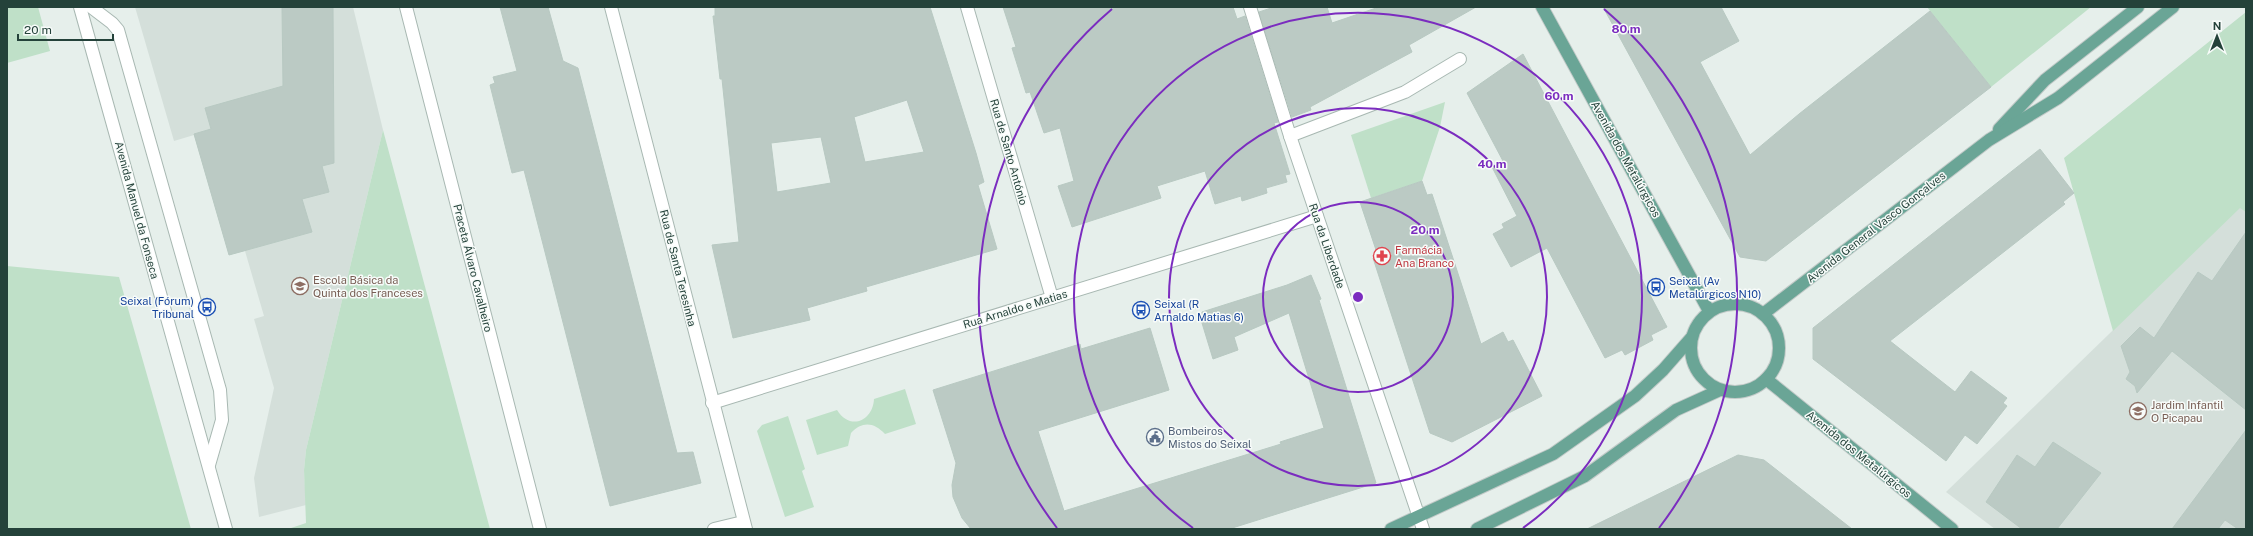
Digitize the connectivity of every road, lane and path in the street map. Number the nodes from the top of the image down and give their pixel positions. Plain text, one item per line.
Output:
1 (80, 7) edge
2 (91, 7) edge
3 (406, 7) edge
4 (611, 7) edge
5 (967, 7) edge
6 (1250, 7) edge
7 (1542, 7) edge
8 (2138, 7) edge
9 (2173, 7) edge
10 (1460, 59) dead end
11 (1290, 136) junction
12 (1989, 140) junction
13 (1317, 216) junction
14 (1052, 298) junction
15 (1710, 311) junction
16 (1763, 314) junction
17 (1692, 337) junction
18 (1766, 379) junction
19 (1720, 390) junction
20 (712, 403) junction
21 (208, 466) junction
22 (1419, 516) junction
23 (744, 525) edge
24 (226, 529) edge
25 (540, 529) edge
26 (714, 529) edge
27 (1391, 529) edge
28 (1423, 529) edge
29 (1477, 529) edge
30 (1952, 529) edge

1 - 21 street, Avenida Manuel da Fonseca
2 - 21 street
3 - 25 street, Praceta Álvaro Cavalheiro
4 - 20 street, Rua de Santa Teresinha
5 - 14 street, Rua de Santo António
6 - 11 street, Rua da Liberdade
7 - 15 main road, Avenida dos Metalúrgicos
8 - 12 main road, Avenida General Vasco Gonçalves
9 - 12 main road, Avenida General Vasco Gonçalves
10 - 11 street
11 - 13 street, Rua da Liberdade
12 - 16 main road, Avenida General Vasco Gonçalves
13 - 14 street, Rua Arnaldo e Matias
13 - 22 street, Rua da Liberdade
14 - 20 street, Rua Arnaldo e Matias
15 - 16 main road
15 - 17 main road
16 - 18 main road
17 - 19 main road
17 - 22 main road
18 - 19 main road
18 - 30 main road, Avenida dos Metalúrgicos
19 - 29 main road
20 - 23 street, Rua de Santa Teresinha
21 - 24 street, Avenida Manuel da Fonseca
22 - 27 main road
22 - 28 street, Rua da Liberdade
23 - 26 street

